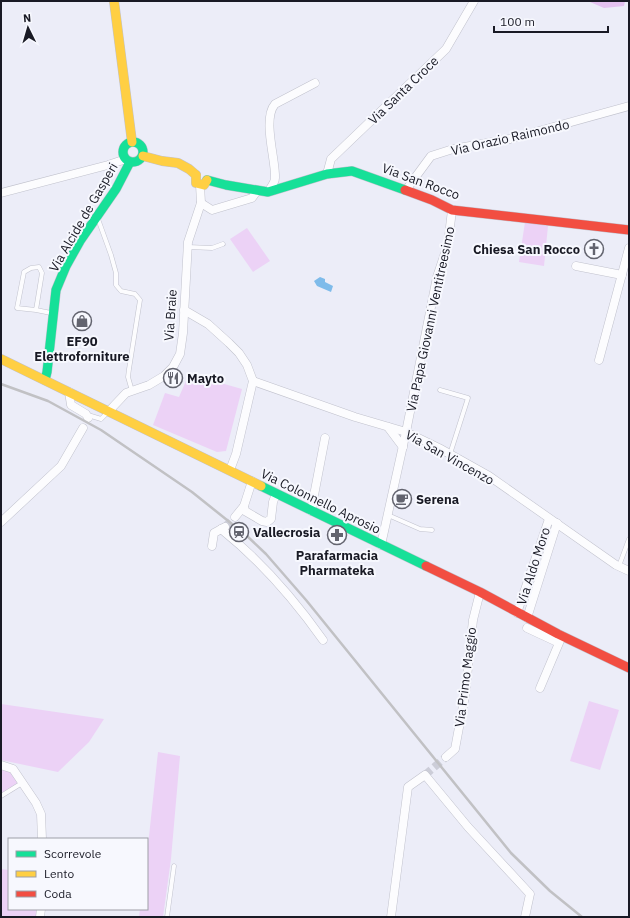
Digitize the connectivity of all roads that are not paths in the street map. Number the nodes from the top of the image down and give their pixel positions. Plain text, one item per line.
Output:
1 (114, 1) edge
2 (474, 1) edge
3 (315, 83) dead end
4 (629, 106) edge
5 (132, 142) junction
6 (143, 156) junction
7 (128, 161) junction
8 (328, 174) junction
9 (204, 183) junction
10 (406, 190) junction
11 (257, 191) junction
12 (268, 192) junction
13 (1, 193) edge
14 (201, 203) junction
15 (452, 210) junction
16 (97, 216) junction
17 (629, 230) edge
18 (223, 244) dead end
19 (188, 247) junction
20 (629, 248) edge
21 (576, 266) dead end
22 (622, 275) junction
23 (36, 310) junction
24 (184, 310) junction
25 (54, 313) junction
26 (1, 358) edge
27 (599, 360) dead end
28 (45, 380) junction
29 (253, 381) junction
30 (132, 390) junction
31 (440, 390) dead end
32 (69, 392) junction
33 (109, 411) junction
34 (88, 417) joint
35 (388, 427) junction
36 (83, 428) dead end
37 (406, 432) junction
38 (325, 438) dead end
39 (403, 447) junction
40 (450, 454) junction
41 (230, 470) junction
42 (252, 481) junction
43 (276, 494) junction
44 (244, 506) junction
45 (310, 511) junction
46 (388, 515) junction
47 (236, 517) tunnel mouth
48 (549, 519) junction
49 (1, 522) edge
50 (557, 523) junction
51 (432, 530) dead end
52 (629, 539) edge
53 (381, 545) junction
54 (212, 546) dead end
55 (619, 566) junction
56 (629, 571) edge
57 (480, 592) junction
58 (518, 613) junction
59 (527, 623) junction
60 (558, 639) junction
61 (323, 640) dead end
62 (629, 668) edge
63 (540, 688) dead end
64 (446, 757) tunnel mouth
65 (1, 765) edge
66 (23, 783) junction
67 (1, 796) edge
68 (42, 838) edge
69 (174, 866) dead end
70 (167, 917) edge
71 (391, 917) edge
72 (525, 917) edge

1 - 5 street
2 - 8 street, Via Santa Croce
3 - 12 street
4 - 10 street, Via Orazio Raimondo
5 - 6 street
5 - 7 street
6 - 7 street
6 - 9 street
7 - 13 street
7 - 16 street, Via Alcide de Gasperi
8 - 10 street, Via San Rocco
8 - 12 street, Via San Rocco
9 - 11 street, Via San Rocco
9 - 14 street, Via Braie
10 - 15 street, Via San Rocco
11 - 12 street, Via San Rocco
11 - 14 street
14 - 19 street, Via Braie
15 - 17 street, Via San Rocco
15 - 37 street, Via Papa Giovanni Ventitreesimo
16 - 25 street, Via Alcide de Gasperi
16 - 30 lane
18 - 19 lane
19 - 24 street, Via Braie
20 - 22 street
21 - 22 street
22 - 27 street
23 - 23 lane
23 - 25 lane
24 - 29 street
24 - 30 street, Via Braie
25 - 28 street, Via Alcide de Gasperi
26 - 28 street, Via Colonnello Aprosio
28 - 32 street, Via Colonnello Aprosio
29 - 35 street, Via San Vincenzo
29 - 41 street
30 - 33 street, Via Braie
31 - 40 lane
32 - 33 street, Via Colonnello Aprosio
32 - 34 street
33 - 34 lane
33 - 41 street, Via Colonnello Aprosio
35 - 37 street, Via San Vincenzo
35 - 39 street
36 - 49 street
37 - 39 street, Via Papa Giovanni Ventitreesimo
37 - 40 street, Via San Vincenzo
38 - 45 street
39 - 46 street, Via Papa Giovanni Ventitreesimo
40 - 48 street, Via San Vincenzo
41 - 42 street, Via Colonnello Aprosio
42 - 43 street, Via Colonnello Aprosio
42 - 44 street
43 - 44 street
43 - 45 street, Via Colonnello Aprosio
44 - 47 street
45 - 53 street, Via Colonnello Aprosio
46 - 51 lane
46 - 53 street, Via Papa Giovanni Ventitreesimo
48 - 50 street, Via San Vincenzo
48 - 58 street, Via Aldo Moro
50 - 55 street, Via San Vincenzo
50 - 59 street, Via Aldo Moro
52 - 55 lane
53 - 57 street, Via Colonnello Aprosio
54 - 61 street
55 - 56 street, Via San Vincenzo
57 - 58 street, Via Colonnello Aprosio
57 - 64 street, Via Primo Maggio
58 - 59 street, Via Colonnello Aprosio
59 - 60 street, Via Colonnello Aprosio
60 - 62 street, Via Colonnello Aprosio
60 - 63 street
65 - 66 street
66 - 67 lane
66 - 68 street
69 - 70 lane
71 - 72 street

